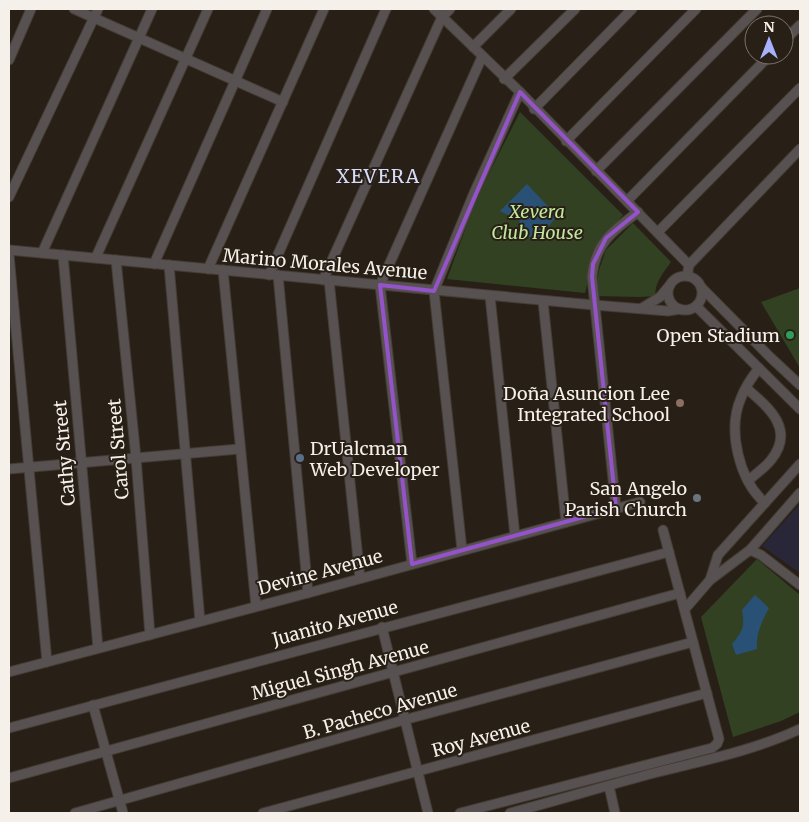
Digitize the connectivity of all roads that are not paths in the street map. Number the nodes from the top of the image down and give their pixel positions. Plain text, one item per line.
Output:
1 (31, 9) edge
2 (74, 9) edge
3 (98, 9) edge
4 (152, 9) edge
5 (208, 9) edge
6 (267, 9) edge
7 (324, 9) edge
8 (386, 9) edge
9 (434, 9) edge
10 (450, 9) edge
11 (511, 9) edge
12 (575, 9) edge
13 (632, 9) edge
14 (696, 9) edge
15 (757, 9) edge
16 (442, 17) junction
17 (94, 18) junction
18 (138, 38) junction
19 (473, 47) junction
20 (482, 57) junction
21 (186, 59) junction
22 (9, 60) edge
23 (760, 65) edge
24 (504, 79) junction
25 (235, 81) junction
26 (800, 88) edge
27 (520, 92) junction
28 (282, 102) junction
29 (534, 109) junction
30 (566, 141) junction
31 (800, 149) edge
32 (596, 171) junction
33 (9, 197) edge
34 (627, 201) junction
35 (638, 212) junction
36 (658, 232) junction
37 (9, 250) edge
38 (42, 253) junction
39 (9, 255) edge
40 (63, 255) junction
41 (96, 257) junction
42 (116, 260) junction
43 (154, 264) junction
44 (169, 265) junction
45 (689, 265) junction
46 (208, 269) junction
47 (223, 270) junction
48 (274, 275) junction
49 (687, 276) junction
50 (326, 280) junction
51 (380, 285) junction
52 (670, 285) junction
53 (701, 287) junction
54 (434, 290) junction
55 (490, 296) junction
56 (543, 301) junction
57 (594, 306) junction
58 (696, 306) junction
59 (639, 309) junction
60 (680, 309) junction
61 (760, 368) junction
62 (800, 384) edge
63 (746, 388) junction
64 (800, 409) edge
65 (240, 449) junction
66 (185, 454) junction
67 (136, 458) junction
68 (82, 462) junction
69 (800, 464) edge
70 (28, 467) junction
71 (9, 469) edge
72 (748, 481) junction
73 (800, 493) edge
74 (640, 502) dead end
75 (765, 503) junction
76 (616, 508) junction
77 (566, 522) junction
78 (663, 530) dead end
79 (515, 536) junction
80 (462, 550) junction
81 (750, 550) junction
82 (669, 552) junction
83 (412, 564) junction
84 (360, 578) junction
85 (710, 580) junction
86 (800, 586) edge
87 (308, 593) junction
88 (680, 594) junction
89 (256, 606) junction
90 (685, 609) junction
91 (200, 621) junction
92 (382, 627) junction
93 (150, 635) junction
94 (693, 642) junction
95 (98, 648) junction
96 (47, 662) junction
97 (9, 672) edge
98 (394, 672) junction
99 (707, 693) junction
100 (93, 705) junction
101 (404, 720) junction
102 (9, 728) edge
103 (800, 730) edge
104 (106, 750) junction
105 (418, 772) junction
106 (9, 778) edge
107 (609, 786) junction
108 (120, 801) junction
109 (76, 813) edge
110 (123, 813) edge
111 (263, 813) edge
112 (428, 813) edge
113 (460, 813) edge
114 (510, 813) edge
115 (615, 813) edge

1 - 22 street
2 - 17 street
3 - 17 street
4 - 18 street
5 - 21 street
6 - 25 street
7 - 28 street
8 - 48 street
9 - 16 street
10 - 16 street
11 - 19 street
12 - 24 street
13 - 29 street
14 - 30 street
15 - 32 street
16 - 19 street
16 - 50 street
17 - 18 street
17 - 33 street
18 - 21 street
18 - 38 street
19 - 20 street
20 - 24 street
20 - 51 street
21 - 25 street
21 - 41 street
23 - 34 street
24 - 27 street
25 - 28 street
25 - 43 street
26 - 36 street
27 - 29 street
27 - 54 street
28 - 46 street
29 - 30 street
30 - 32 street
31 - 45 street
32 - 34 street
34 - 35 street
35 - 36 street
35 - 57 street
36 - 45 street
37 - 38 street, Marino Morales Avenue
38 - 40 street, Marino Morales Avenue
39 - 70 street
40 - 41 street, Marino Morales Avenue
40 - 68 street, Cathy Street
41 - 42 street, Marino Morales Avenue
42 - 43 street, Marino Morales Avenue
42 - 67 street, Carol Street
43 - 44 street, Marino Morales Avenue
44 - 46 street, Marino Morales Avenue
44 - 66 street
45 - 49 street
46 - 47 street, Marino Morales Avenue
47 - 48 street, Marino Morales Avenue
47 - 65 street
48 - 50 street, Marino Morales Avenue
48 - 87 street
49 - 52 street
49 - 53 street
50 - 51 street, Marino Morales Avenue
50 - 84 street
51 - 54 street, Marino Morales Avenue
51 - 83 street
52 - 59 street
52 - 60 street
53 - 58 street
53 - 62 street
54 - 55 street, Marino Morales Avenue
54 - 80 street
55 - 56 street, Marino Morales Avenue
55 - 79 street
56 - 57 street, Marino Morales Avenue
56 - 77 street
57 - 59 street, Marino Morales Avenue
57 - 76 street
58 - 60 street
58 - 61 street
59 - 60 street, Marino Morales Avenue
61 - 63 street
61 - 64 street
63 - 72 street
63 - 72 street
65 - 66 street
65 - 89 street
66 - 67 street
66 - 91 street
67 - 68 street
67 - 93 street, Carol Street
68 - 70 street
68 - 95 street, Cathy Street
69 - 75 street
70 - 71 street
70 - 96 street
72 - 75 street
73 - 81 street
74 - 76 street, Devine Avenue
75 - 85 street
76 - 77 street, Devine Avenue
77 - 79 street, Devine Avenue
78 - 82 street
79 - 80 street, Devine Avenue
80 - 83 street, Devine Avenue
81 - 85 street
81 - 86 street
82 - 88 street
82 - 92 street, Juanito Avenue
83 - 84 street, Devine Avenue
84 - 87 street, Devine Avenue
85 - 90 street
87 - 89 street, Devine Avenue
88 - 90 street
88 - 98 street, Miguel Singh Avenue
89 - 91 street, Devine Avenue
90 - 94 street
91 - 93 street, Devine Avenue
92 - 98 street
92 - 100 street, Juanito Avenue
93 - 95 street, Devine Avenue
94 - 99 street
94 - 101 street, B. Pacheco Avenue
95 - 96 street, Devine Avenue
96 - 97 street, Devine Avenue
98 - 101 street
98 - 104 street, Miguel Singh Avenue
99 - 105 street, Roy Avenue
99 - 113 street
100 - 102 street, Juanito Avenue
100 - 104 street
101 - 105 street
101 - 108 street, B. Pacheco Avenue
103 - 107 street
104 - 106 street, Miguel Singh Avenue
104 - 108 street
105 - 111 street, Roy Avenue
105 - 112 street
107 - 114 street
107 - 115 street
108 - 109 street, B. Pacheco Avenue
108 - 110 street

